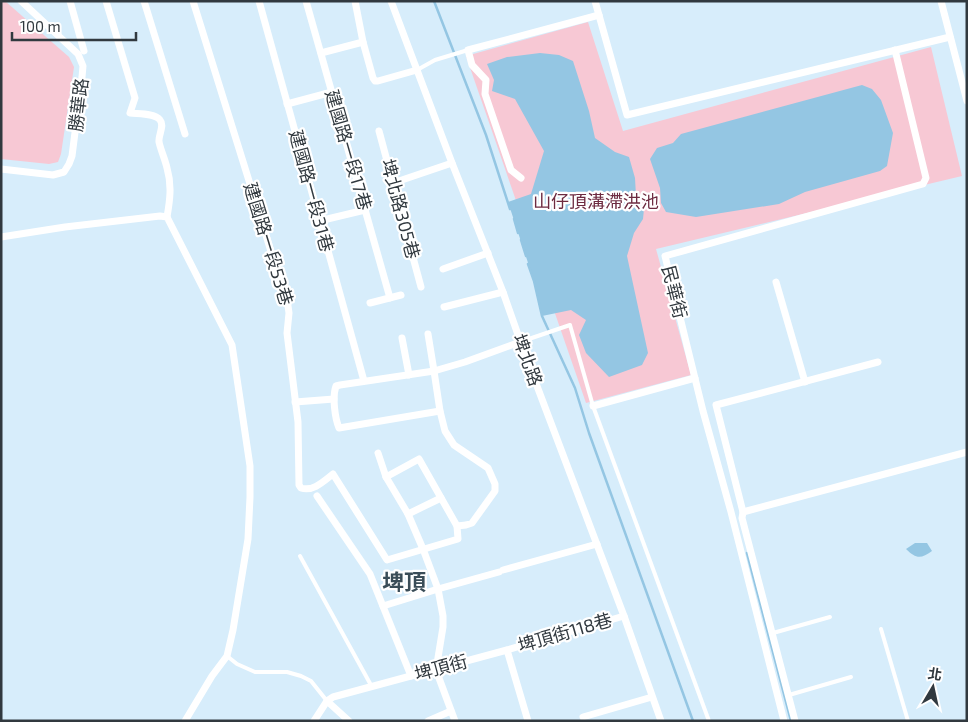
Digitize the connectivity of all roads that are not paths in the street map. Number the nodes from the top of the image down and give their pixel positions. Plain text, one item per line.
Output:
1 (21, 1) edge
2 (70, 1) edge
3 (106, 1) edge
4 (144, 1) edge
5 (192, 1) edge
6 (259, 1) edge
7 (306, 1) edge
8 (354, 1) edge
9 (391, 1) edge
10 (595, 1) edge
11 (941, 1) edge
12 (599, 15) junction
13 (950, 37) junction
14 (363, 42) junction
15 (468, 50) junction
16 (895, 50) junction
17 (84, 51) dead end
18 (321, 53) junction
19 (417, 70) junction
20 (332, 92) junction
21 (967, 101) edge
22 (287, 104) junction
23 (378, 131) dead end
24 (185, 134) dead end
25 (452, 163) junction
26 (1, 168) edge
27 (521, 178) dead end
28 (393, 183) junction
29 (365, 210) junction
30 (166, 217) junction
31 (319, 221) junction
32 (1, 237) edge
33 (488, 253) junction
34 (443, 269) dead end
35 (776, 282) dead end
36 (421, 287) dead end
37 (502, 292) junction
38 (401, 295) dead end
39 (390, 298) junction
40 (370, 303) dead end
41 (444, 307) dead end
42 (428, 334) dead end
43 (402, 338) dead end
44 (520, 342) junction
45 (878, 362) dead end
46 (434, 371) junction
47 (408, 375) junction
48 (695, 378) junction
49 (364, 381) junction
50 (805, 382) junction
51 (334, 399) junction
52 (295, 402) junction
53 (593, 406) junction
54 (440, 411) junction
55 (378, 452) dead end
56 (967, 452) edge
57 (386, 477) junction
58 (317, 496) dead end
59 (441, 498) junction
60 (743, 512) junction
61 (408, 514) junction
62 (457, 526) junction
63 (597, 544) junction
64 (423, 549) junction
65 (300, 556) dead end
66 (438, 589) junction
67 (383, 606) junction
68 (624, 616) junction
69 (830, 617) dead end
70 (882, 629) dead end
71 (773, 633) junction
72 (507, 650) junction
73 (227, 656) junction
74 (436, 670) junction
75 (411, 676) junction
76 (851, 677) dead end
77 (372, 687) junction
78 (789, 695) junction
79 (652, 697) junction
80 (327, 701) junction
81 (451, 711) junction
82 (583, 717) dead end
83 (185, 721) edge
84 (314, 721) edge
85 (349, 721) edge
86 (428, 721) edge
87 (455, 721) edge
88 (528, 721) edge
89 (661, 721) edge
90 (709, 721) edge
91 (784, 721) edge
92 (796, 721) edge
93 (908, 721) edge

1 - 26 street, 勝華路
2 - 17 street
3 - 30 street
4 - 24 street
5 - 52 street, 建國路一段53巷
6 - 22 street, 建國路一段31巷
7 - 18 street, 建國路一段17巷
8 - 14 street
9 - 19 street, 埤北路
10 - 12 street
11 - 13 street
12 - 15 street
12 - 16 street
13 - 16 street
13 - 21 street
14 - 18 street
14 - 19 street
15 - 19 lane
15 - 27 street
16 - 48 street, 民華街
18 - 20 street, 建國路一段17巷
19 - 25 street, 埤北路
20 - 22 street
20 - 29 street, 建國路一段17巷
22 - 31 street, 建國路一段31巷
23 - 28 street, 埤北路305巷
25 - 28 street
25 - 33 street, 埤北路
28 - 36 street, 埤北路305巷
29 - 31 street
29 - 39 street, 建國路一段17巷
30 - 32 street
30 - 73 street
31 - 49 street, 建國路一段31巷
33 - 34 street
33 - 37 street, 埤北路
35 - 50 street
37 - 41 street
37 - 44 street, 埤北路
38 - 39 street
39 - 40 street
42 - 46 street
43 - 47 street
44 - 46 street
44 - 53 lane
44 - 63 street, 埤北路
45 - 50 street
46 - 47 street
46 - 54 street
47 - 49 street
48 - 53 street
48 - 91 street, 民華街
49 - 51 street
50 - 60 street
51 - 52 street
51 - 54 street
52 - 64 street, 建國路一段53巷
53 - 90 lane
54 - 62 street
55 - 57 street
56 - 60 street
57 - 59 street
57 - 61 street
58 - 67 street
59 - 61 street
59 - 62 street
60 - 71 street
61 - 64 street
62 - 64 street
63 - 66 street
63 - 68 street, 埤北路
64 - 66 street
65 - 77 lane
66 - 67 street
66 - 74 street
67 - 75 street
68 - 72 street, 埤頂街118巷
68 - 79 street, 埤北路
69 - 71 lane
70 - 93 lane
71 - 78 street
72 - 74 street, 埤頂街
72 - 88 street
73 - 80 lane
73 - 83 street
74 - 75 street, 埤頂街
74 - 81 street
75 - 77 street, 埤頂街
76 - 78 lane
77 - 80 street, 埤頂街
78 - 92 street
79 - 82 street
79 - 89 street, 埤北路
80 - 84 street
80 - 85 street
81 - 86 street
81 - 87 street

